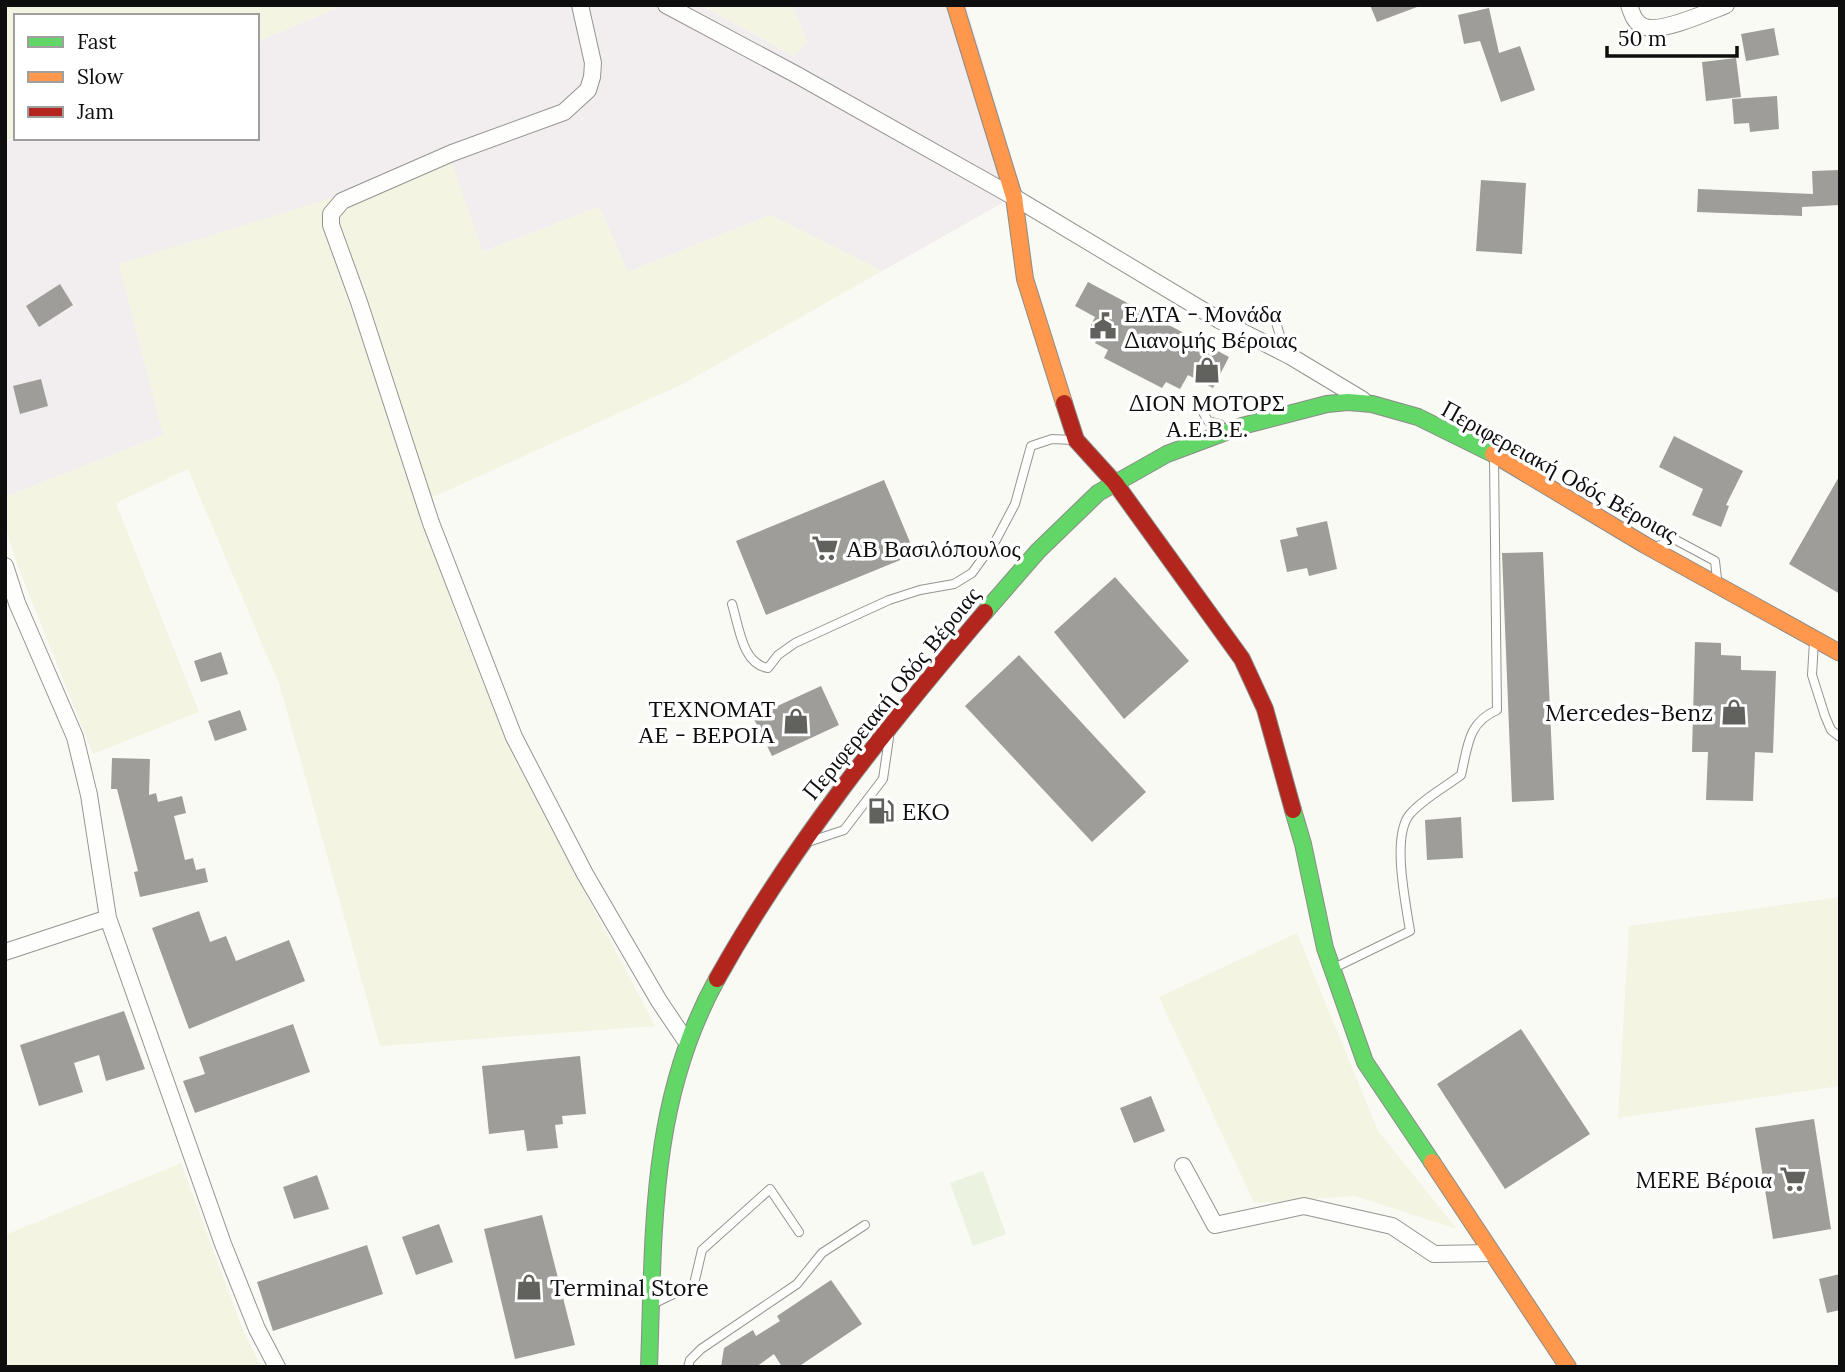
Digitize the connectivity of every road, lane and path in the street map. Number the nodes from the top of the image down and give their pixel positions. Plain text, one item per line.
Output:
1 (580, 5) edge
2 (666, 5) edge
3 (955, 5) edge
4 (1629, 5) edge
5 (1726, 5) edge
6 (1014, 197) junction
7 (1219, 320) junction
8 (1290, 356) junction
9 (1371, 405) junction
10 (1200, 407) dead end
11 (1234, 427) junction
12 (1076, 440) junction
13 (1494, 456) junction
14 (1115, 483) junction
15 (5, 566) edge
16 (732, 604) dead end
17 (1815, 638) junction
18 (1840, 653) edge
19 (891, 724) junction
20 (1840, 737) edge
21 (801, 844) junction
22 (108, 918) junction
23 (5, 952) edge
24 (1332, 969) junction
25 (686, 1041) junction
26 (1183, 1166) dead end
27 (865, 1225) dead end
28 (799, 1231) dead end
29 (1492, 1253) junction
30 (652, 1305) junction
31 (277, 1367) edge
32 (649, 1367) edge
33 (688, 1367) edge
34 (1568, 1367) edge

1 - 25 street
2 - 6 street
3 - 6 main road
4 - 5 street
6 - 7 street
6 - 12 main road
7 - 8 street
7 - 8 lane
8 - 9 street
9 - 11 main road, Περιφερειακή Οδός Βέροιας
9 - 13 main road, Περιφερειακή Οδός Βέροιας
10 - 11 lane
11 - 14 main road, Περιφερειακή Οδός Βέροιας
12 - 14 main road
12 - 16 lane
13 - 17 main road, Περιφερειακή Οδός Βέροιας
13 - 24 lane
14 - 19 main road, Περιφερειακή Οδός Βέροιας
14 - 24 main road
15 - 22 street
17 - 18 main road, Περιφερειακή Οδός Βέροιας
17 - 20 lane
19 - 21 main road, Περιφερειακή Οδός Βέροιας
19 - 21 lane
21 - 25 main road, Περιφερειακή Οδός Βέροιας
22 - 23 street
22 - 31 street
24 - 29 main road
25 - 30 main road, Περιφερειακή Οδός Βέροιας
26 - 29 street
27 - 33 lane
28 - 30 lane
29 - 34 main road
30 - 32 main road, Περιφερειακή Οδός Βέροιας

